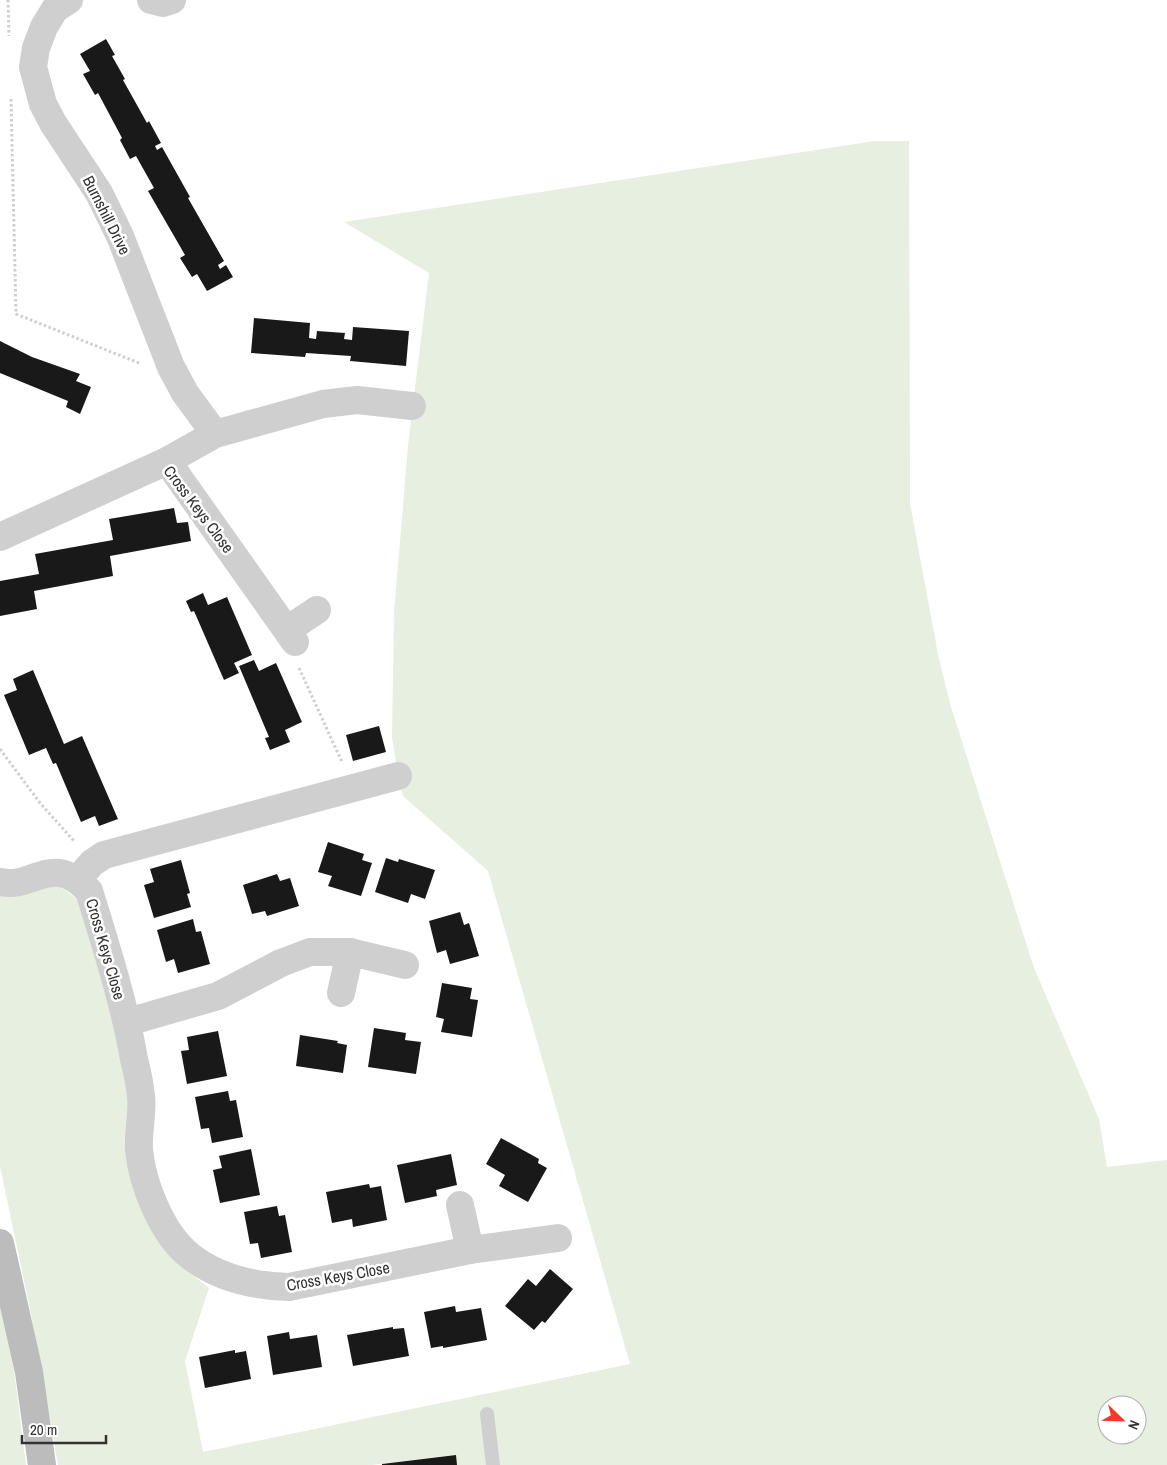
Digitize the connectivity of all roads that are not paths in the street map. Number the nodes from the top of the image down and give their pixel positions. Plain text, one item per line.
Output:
1 (69, 0) edge
2 (151, 0) edge
3 (172, 0) edge
4 (412, 406) dead end
5 (215, 434) junction
6 (167, 461) junction
7 (0, 538) edge
8 (317, 610) dead end
9 (398, 776) dead end
10 (85, 871) junction
11 (0, 882) edge
12 (350, 952) junction
13 (406, 964) dead end
14 (341, 993) dead end
15 (128, 1022) junction
16 (460, 1205) dead end
17 (558, 1238) dead end
18 (0, 1243) edge
19 (470, 1250) junction
20 (487, 1414) dead end
21 (42, 1465) edge
22 (493, 1465) edge

1 - 5 street, Burnshill Drive
2 - 3 street
4 - 5 street
5 - 6 street
6 - 7 street, Cross Keys Close
6 - 8 street, Cross Keys Close
9 - 10 street
10 - 11 street, Cross Keys Close
10 - 15 street, Cross Keys Close
12 - 13 street
12 - 14 street
12 - 15 street
15 - 19 street, Cross Keys Close
16 - 19 street
17 - 19 street, Cross Keys Close
18 - 21 main road
20 - 22 lane

